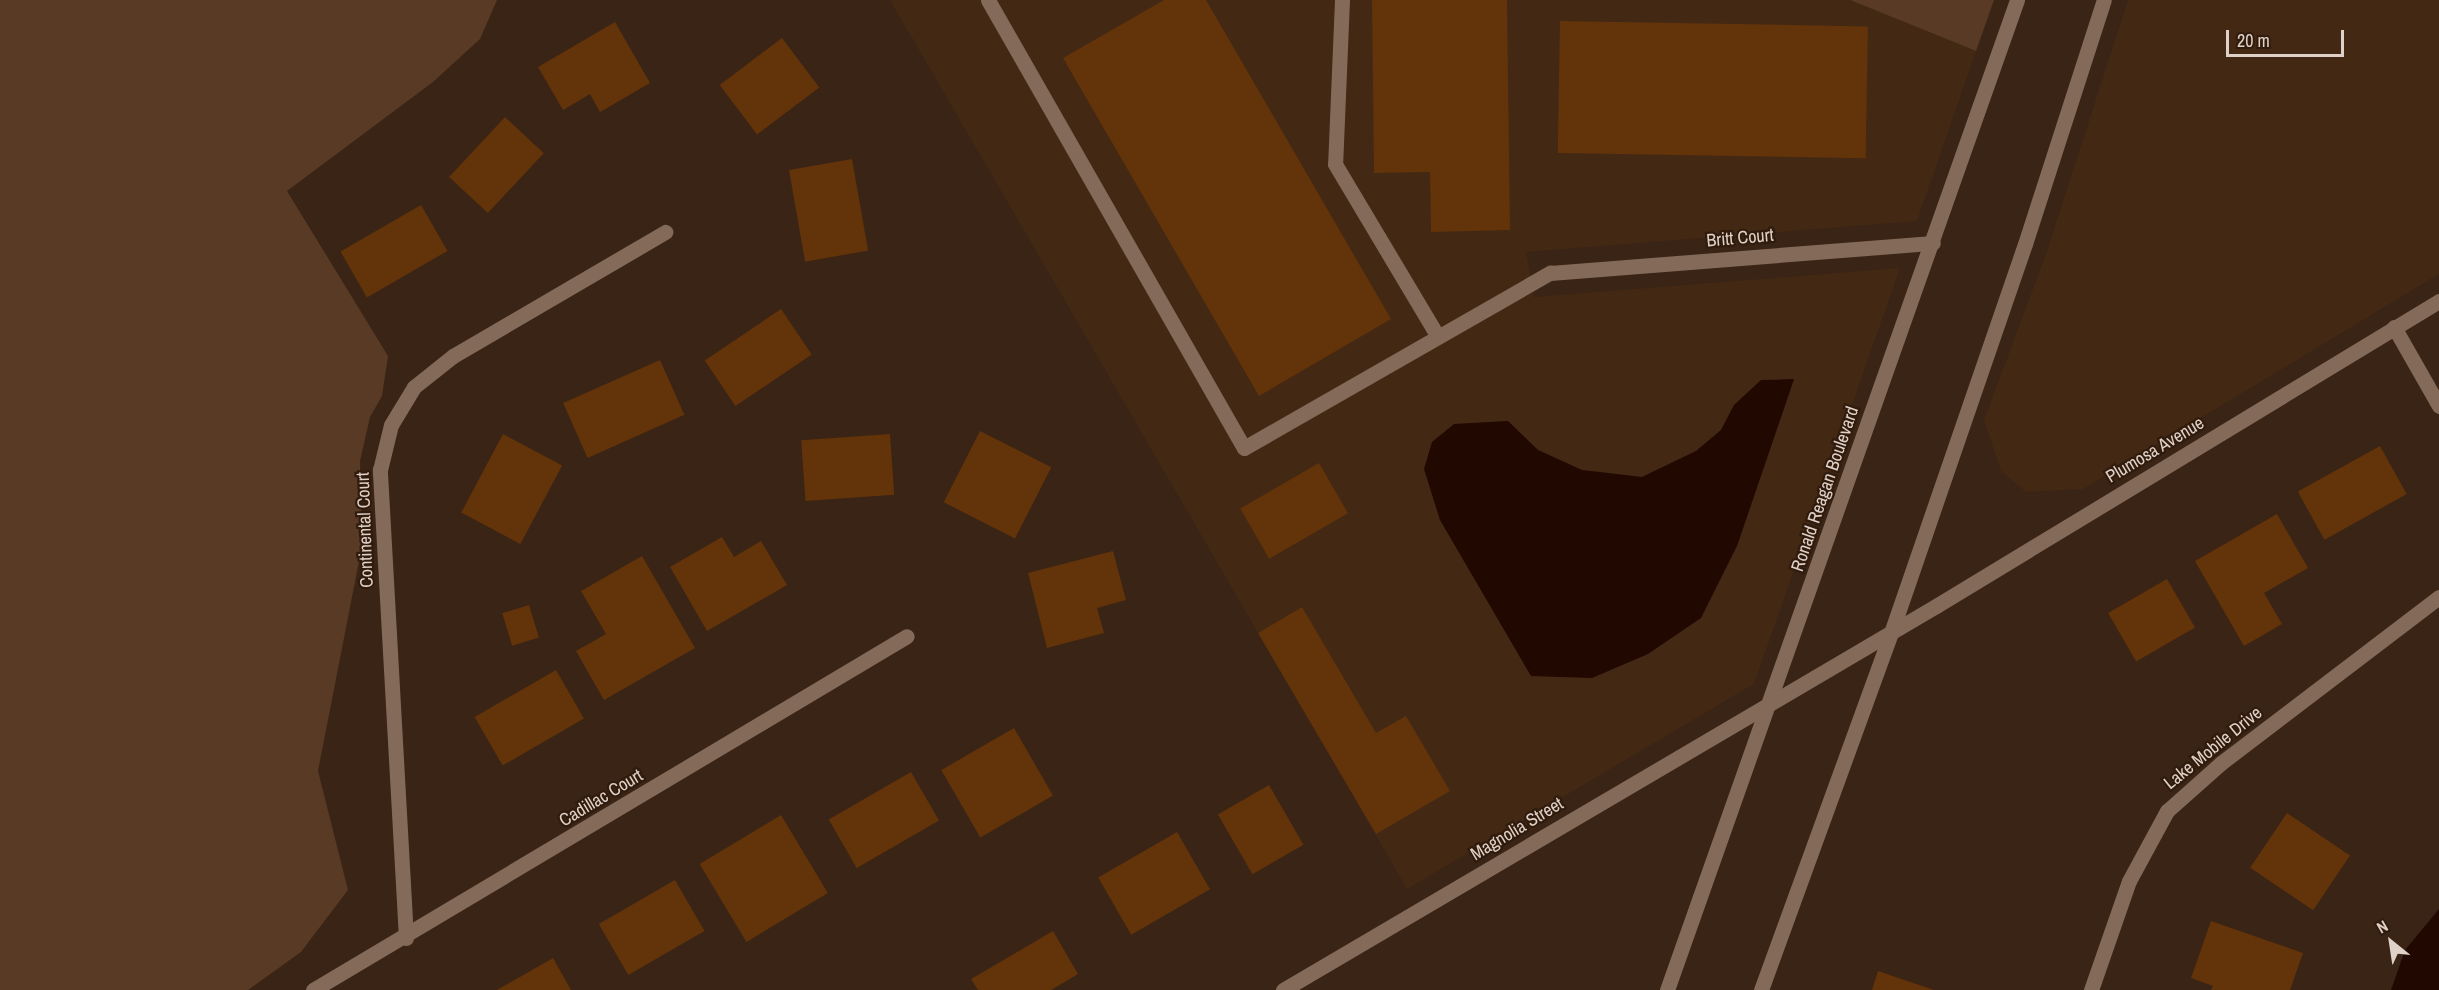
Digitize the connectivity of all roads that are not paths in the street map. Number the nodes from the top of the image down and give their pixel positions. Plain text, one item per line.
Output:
1 (988, 0) edge
2 (1342, 0) edge
3 (2017, 0) edge
4 (2104, 0) edge
5 (665, 232) dead end
6 (1933, 243) junction
7 (2439, 301) edge
8 (2394, 327) junction
9 (1438, 337) junction
10 (2439, 406) edge
11 (2439, 597) edge
12 (1891, 633) junction
13 (907, 636) dead end
14 (1771, 701) junction
15 (405, 938) junction
16 (314, 990) edge
17 (1283, 990) edge
18 (1667, 990) edge
19 (1761, 990) edge
20 (2091, 990) edge

1 - 9 street
2 - 9 street
3 - 6 street, Ronald Reagan Boulevard
4 - 12 street
5 - 15 street, Continental Court
6 - 9 street, Britt Court
6 - 14 street, Ronald Reagan Boulevard
7 - 8 street, Plumosa Avenue
8 - 10 street
8 - 12 street, Plumosa Avenue
11 - 20 street, Lake Mobile Drive
12 - 14 street, Plumosa Avenue
12 - 19 street
13 - 15 street, Cadillac Court
14 - 17 street, Magnolia Street
14 - 18 street, Ronald Reagan Boulevard
15 - 16 street, Cadillac Court

